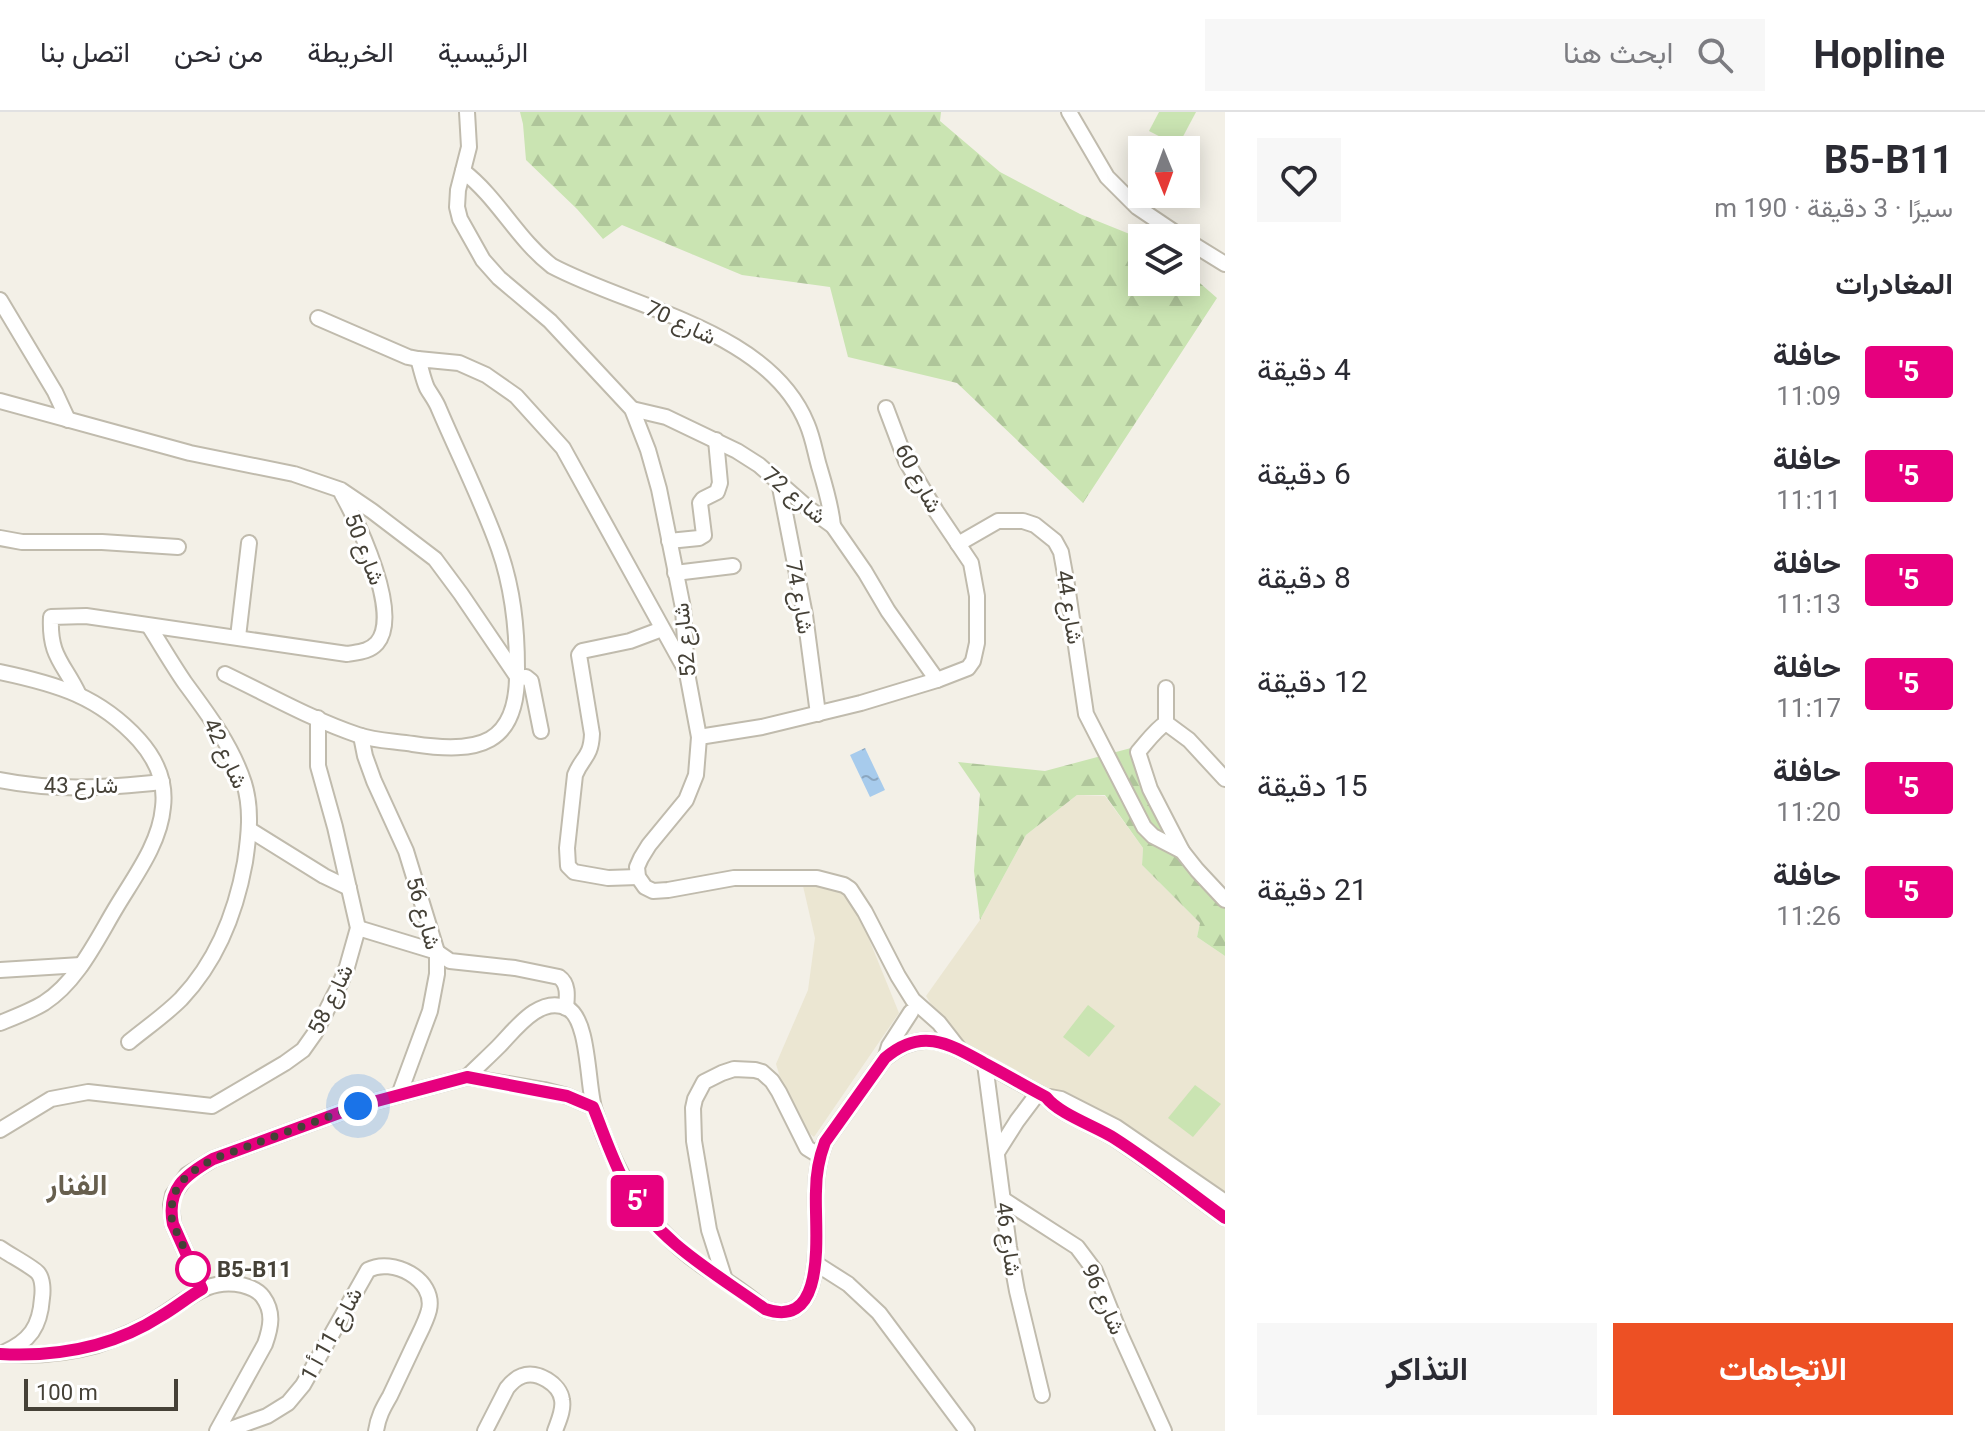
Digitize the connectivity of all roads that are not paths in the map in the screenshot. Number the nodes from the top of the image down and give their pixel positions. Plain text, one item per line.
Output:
1 (467, 112) edge
2 (1069, 112) edge
3 (463, 171) junction
4 (1162, 224) edge
5 (1200, 249) edge
6 (1225, 264) edge
7 (0, 300) edge
8 (318, 318) dead end
9 (418, 359) junction
10 (0, 401) edge
11 (886, 408) dead end
12 (632, 409) junction
13 (68, 420) junction
14 (716, 440) junction
15 (778, 481) junction
16 (341, 490) junction
17 (833, 526) junction
18 (0, 538) edge
19 (669, 541) junction
20 (249, 543) dead end
21 (958, 544) junction
22 (178, 547) dead end
23 (733, 566) dead end
24 (675, 573) junction
25 (149, 626) junction
26 (662, 629) junction
27 (238, 637) junction
28 (57, 657) junction
29 (0, 672) edge
30 (687, 673) junction
31 (225, 674) dead end
32 (518, 678) junction
33 (39, 680) junction
34 (937, 680) junction
35 (1166, 688) dead end
36 (79, 695) junction
37 (818, 714) junction
38 (318, 718) junction
39 (1166, 723) junction
40 (541, 731) dead end
41 (361, 736) junction
42 (699, 737) junction
43 (1225, 779) edge
44 (0, 780) edge
45 (162, 782) junction
46 (250, 830) junction
47 (1182, 851) junction
48 (638, 877) junction
49 (349, 888) junction
50 (1225, 900) edge
51 (358, 928) junction
52 (437, 952) junction
53 (81, 965) junction
54 (0, 970) edge
55 (914, 1006) junction
56 (566, 1008) junction
57 (0, 1023) edge
58 (921, 1041) junction
59 (129, 1042) dead end
60 (960, 1050) junction
61 (885, 1058) junction
62 (985, 1064) junction
63 (467, 1077) junction
64 (399, 1095) junction
65 (1042, 1095) junction
66 (593, 1107) junction
67 (0, 1130) edge
68 (998, 1151) junction
69 (820, 1156) junction
70 (1004, 1200) junction
71 (1225, 1202) edge
72 (1225, 1218) edge
73 (0, 1248) edge
74 (815, 1263) junction
75 (725, 1280) junction
76 (202, 1289) junction
77 (0, 1354) edge
78 (1042, 1395) dead end
79 (217, 1431) edge
80 (225, 1431) edge
81 (376, 1431) edge
82 (485, 1431) edge
83 (555, 1431) edge
84 (967, 1431) edge
85 (1164, 1431) edge

1 - 3 street, شارع 52
2 - 4 street
3 - 12 street, شارع 52
3 - 17 street, شارع 70
5 - 6 street
7 - 13 street
8 - 9 street
9 - 26 street
9 - 32 street
10 - 13 street
11 - 21 street, شارع 60
12 - 14 street, شارع 72
12 - 19 street, شارع 52
13 - 16 street
14 - 15 street, شارع 72
14 - 19 street
15 - 17 street, شارع 72
15 - 37 street, شارع 74
16 - 27 street, شارع 50
16 - 32 street, شارع 50
17 - 34 street, شارع 72
18 - 22 street
19 - 24 street, شارع 52
20 - 27 street
21 - 34 street
21 - 47 street, شارع 44
23 - 24 street
24 - 30 street, شارع 52
25 - 27 street, شارع 50
25 - 28 street, شارع 50
25 - 46 street, شارع 42
26 - 30 street
26 - 48 street
28 - 33 street
28 - 36 street, شارع 50
29 - 33 street
30 - 42 street, شارع 52
31 - 38 street
32 - 40 street, شارع 50
32 - 41 street
33 - 36 street
34 - 37 street
35 - 39 street
36 - 45 street
37 - 42 street
38 - 41 street
38 - 49 street
39 - 43 street
39 - 47 street
41 - 52 street, شارع 56
42 - 48 street, شارع 52
44 - 45 street, شارع 43
45 - 53 street
46 - 49 street
46 - 59 street, شارع 42
47 - 50 street, شارع 44
48 - 55 street
49 - 51 street
51 - 52 street
51 - 67 street, شارع 58
52 - 56 street
52 - 64 street, شارع 56
53 - 54 street
53 - 57 street
55 - 58 street
55 - 60 street
55 - 61 street
56 - 63 street
56 - 66 street
58 - 60 street
58 - 61 street
60 - 62 street
61 - 69 street
62 - 65 street
62 - 68 street, شارع 46
63 - 64 street
63 - 66 street
64 - 76 street
65 - 68 street
65 - 71 street
65 - 72 street
66 - 75 street
68 - 70 street, شارع 46
69 - 74 street
69 - 75 street
70 - 78 street, شارع 46
70 - 85 street, شارع 96
73 - 77 street
74 - 75 street
74 - 84 street
76 - 77 street
76 - 79 street
80 - 81 street, شارع 11 أ 1
82 - 83 street

